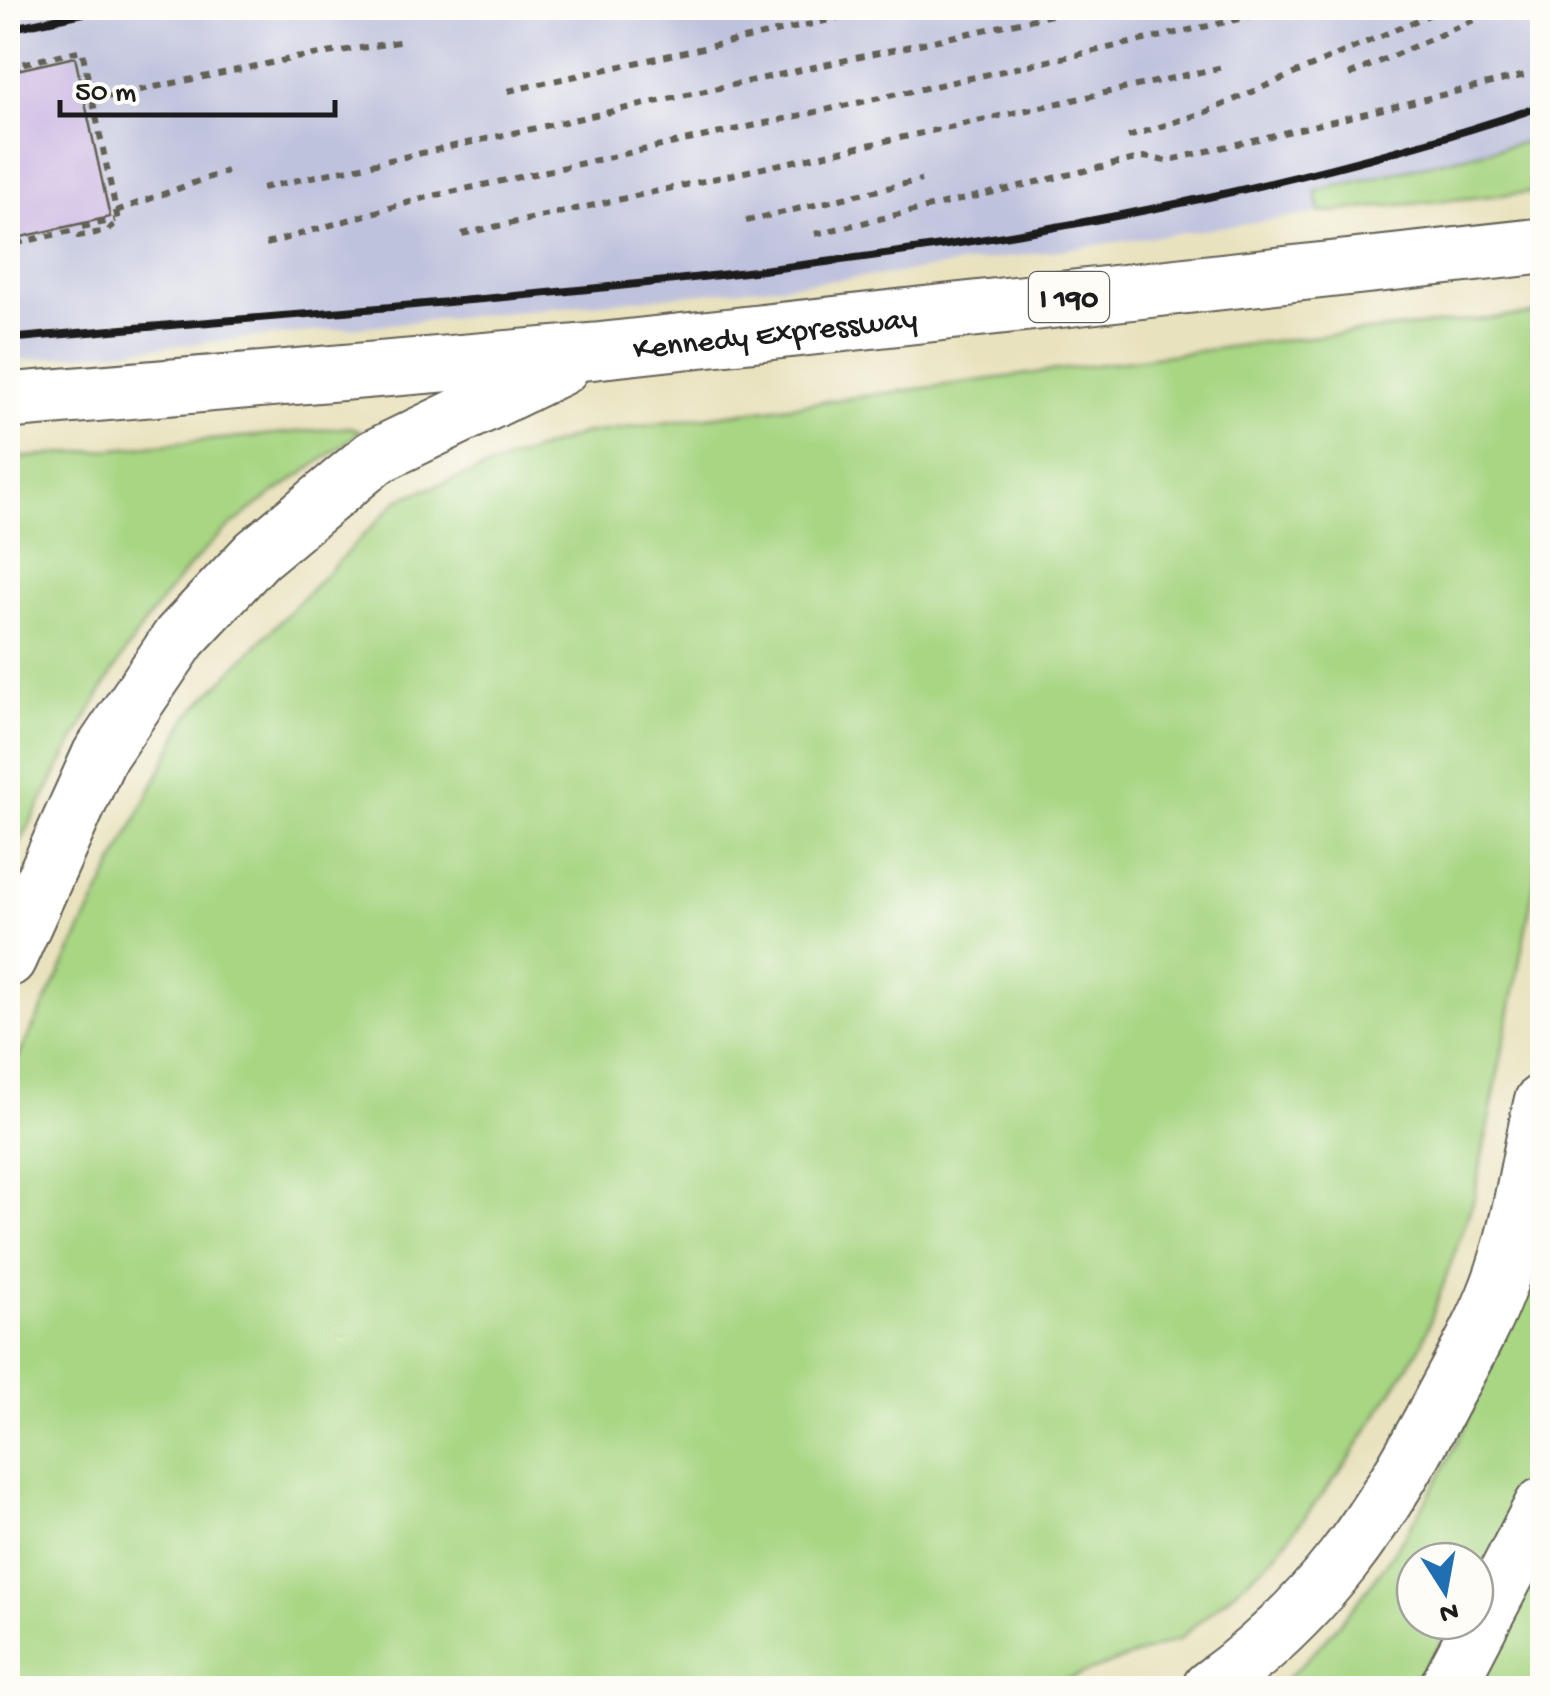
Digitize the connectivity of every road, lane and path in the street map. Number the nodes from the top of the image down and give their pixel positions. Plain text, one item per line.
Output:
1 (884, 8) edge
2 (1084, 8) edge
3 (1290, 8) edge
4 (1445, 8) edge
5 (1501, 8) edge
6 (399, 42) dead end
7 (8, 67) edge
8 (1223, 67) dead end
9 (1542, 71) edge
10 (1349, 75) dead end
11 (508, 91) dead end
12 (92, 100) junction
13 (1128, 137) dead end
14 (227, 171) dead end
15 (921, 180) dead end
16 (262, 188) dead end
17 (117, 215) junction
18 (746, 221) dead end
19 (82, 227) dead end
20 (462, 234) dead end
21 (815, 234) dead end
22 (266, 244) dead end
23 (8, 245) edge
24 (1542, 246) edge
25 (596, 351) junction
26 (8, 400) edge
27 (8, 959) edge
28 (1542, 1102) edge
29 (1542, 1506) edge
30 (1210, 1688) edge
31 (1447, 1688) edge

1 - 11 path
2 - 16 path
3 - 22 path
4 - 13 path
5 - 10 path
6 - 12 path
7 - 12 path
8 - 20 path
9 - 21 path
12 - 17 path
14 - 17 path
15 - 18 path
17 - 19 path
17 - 23 path
24 - 25 highway, Kennedy Expressway / I 190
25 - 26 highway, Kennedy Expressway / I 190
25 - 27 highway
28 - 30 highway
29 - 31 highway

